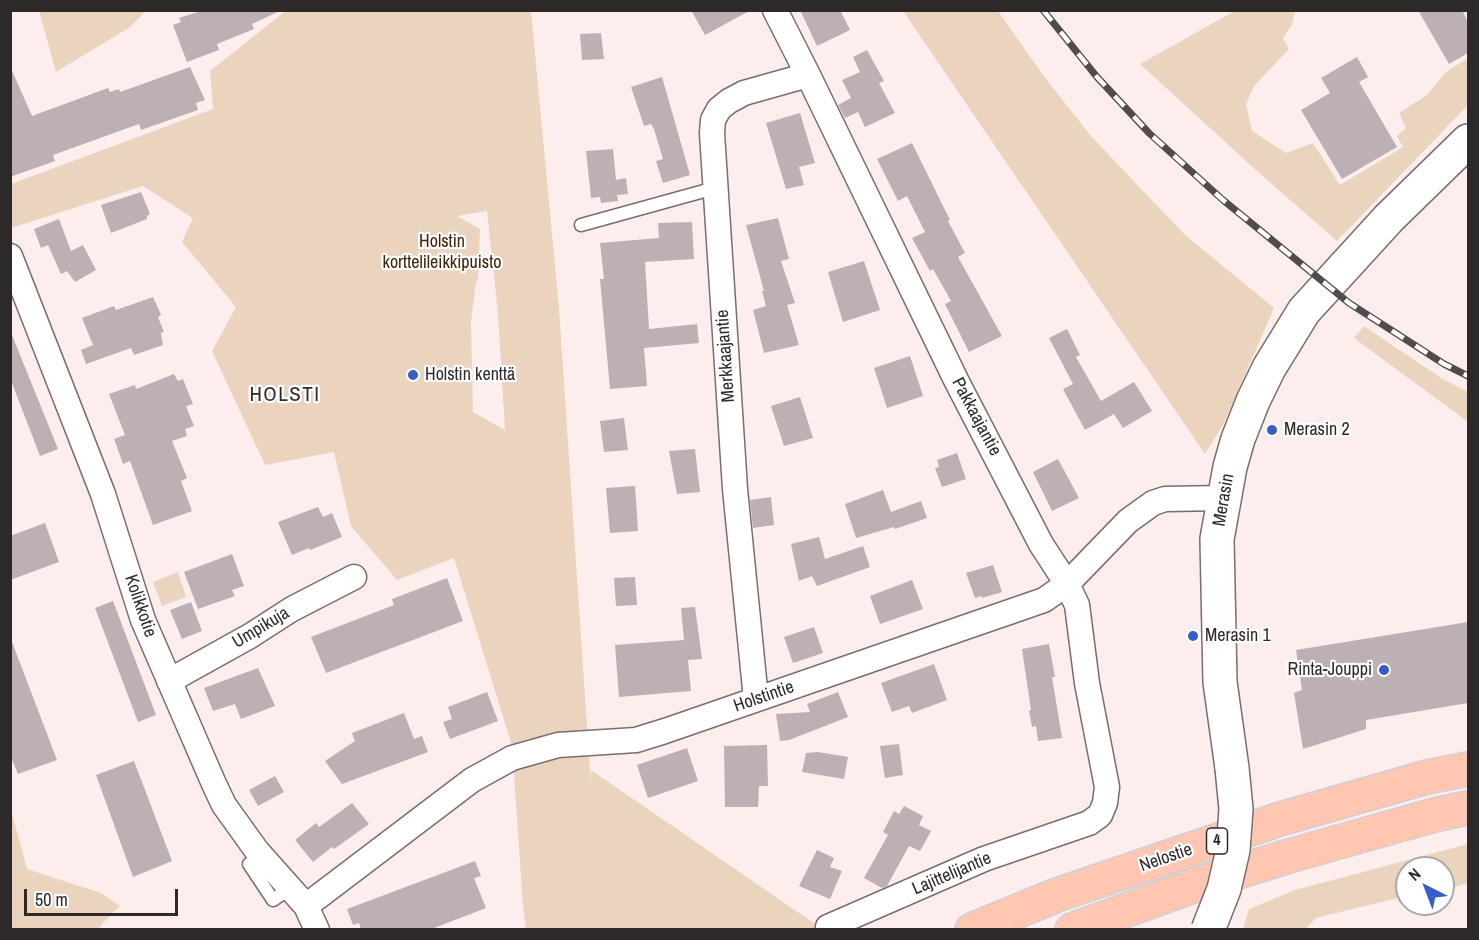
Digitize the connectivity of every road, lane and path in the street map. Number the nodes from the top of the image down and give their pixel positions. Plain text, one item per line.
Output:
1 (775, 10) edge
2 (808, 75) junction
3 (1467, 142) edge
4 (715, 188) junction
5 (581, 225) dead end
6 (10, 256) edge
7 (1224, 498) junction
8 (354, 577) dead end
9 (1067, 584) junction
10 (169, 681) junction
11 (756, 699) junction
12 (1468, 769) edge
13 (1468, 808) edge
14 (1078, 828) joint
15 (298, 897) junction
16 (828, 927) dead end
17 (317, 930) edge
18 (972, 930) edge
19 (1072, 930) edge
20 (1208, 930) edge

1 - 2 street, Pakkaajantie
2 - 4 street, Merkkaajantie
2 - 9 street, Pakkaajantie
3 - 7 street, Merasin
4 - 5 lane
4 - 11 street, Merkkaajantie
6 - 10 street, Kolikkotie
7 - 9 street, Holstintie
7 - 20 street, Merasin, bridge
8 - 10 street, Umpikuja
9 - 11 street, Holstintie
9 - 14 street, Pakkaajantie
10 - 15 street, Kolikkotie
11 - 15 street, Holstintie
12 - 18 highway, Nelostie / 4
13 - 19 highway, Nelostie / 4
14 - 16 street, Lajittelijantie
15 - 17 street, Kolikkotie

